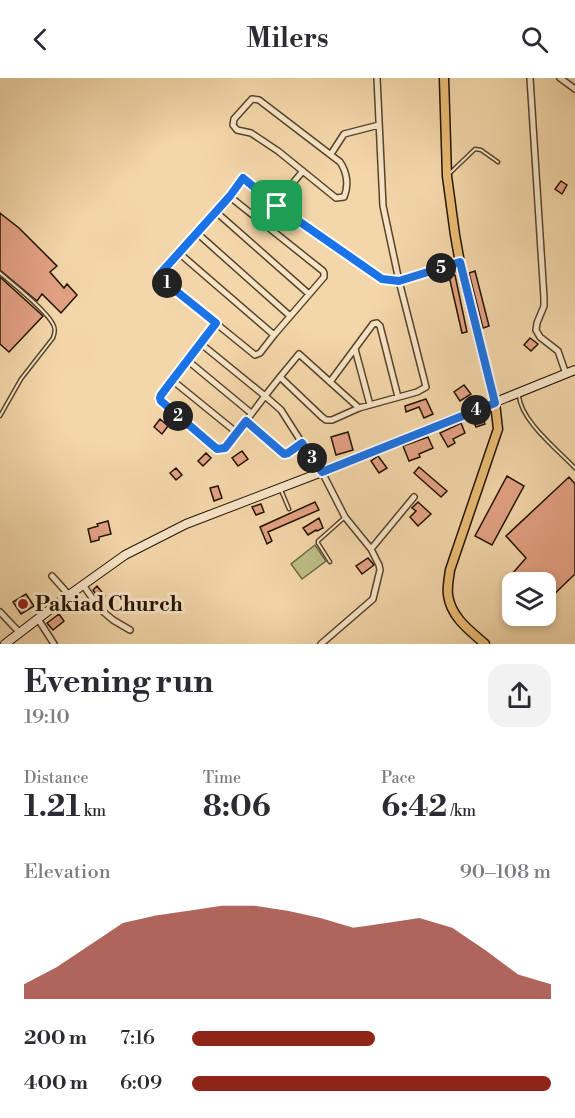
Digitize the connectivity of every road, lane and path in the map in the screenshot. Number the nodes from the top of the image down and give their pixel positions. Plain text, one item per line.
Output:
1 (377, 78) edge
2 (444, 78) edge
3 (530, 78) edge
4 (560, 78) edge
5 (575, 89) edge
6 (379, 125) junction
7 (331, 154) junction
8 (498, 162) dead end
9 (303, 171) junction
10 (447, 176) junction
11 (230, 196) junction
12 (277, 206) junction
13 (215, 211) junction
14 (197, 232) junction
15 (179, 252) junction
16 (460, 262) junction
17 (0, 273) edge
18 (399, 281) junction
19 (309, 294) junction
20 (290, 316) junction
21 (216, 323) junction
22 (274, 335) junction
23 (200, 343) junction
24 (355, 350) junction
25 (187, 360) junction
26 (575, 370) edge
27 (566, 374) junction
28 (280, 377) junction
29 (172, 380) junction
30 (330, 382) junction
31 (519, 393) junction
32 (265, 396) junction
33 (398, 397) junction
34 (495, 403) junction
35 (370, 405) junction
36 (359, 408) junction
37 (251, 413) junction
38 (0, 416) edge
39 (246, 421) junction
40 (236, 432) junction
41 (302, 443) junction
42 (575, 468) edge
43 (322, 472) junction
44 (280, 487) junction
45 (414, 497) dead end
46 (289, 509) dead end
47 (345, 517) junction
48 (371, 549) junction
49 (330, 562) dead end
50 (52, 576) dead end
51 (83, 585) junction
52 (69, 594) junction
53 (0, 612) edge
54 (38, 619) junction
55 (130, 630) dead end
56 (20, 633) junction
57 (5, 644) edge
58 (54, 644) edge
59 (321, 644) edge
60 (485, 644) edge

1 - 6 street
2 - 10 main road
3 - 27 street
4 - 5 street
6 - 7 street
6 - 18 street
7 - 9 street
7 - 9 street
8 - 10 lane
9 - 12 street
10 - 16 main road
11 - 12 street
11 - 13 street
11 - 19 street
12 - 18 street
13 - 14 street
13 - 19 street
14 - 15 street
14 - 20 street
15 - 21 street
15 - 22 street
16 - 18 street
16 - 34 main road
17 - 38 lane
18 - 33 street
19 - 20 street
20 - 22 street
21 - 22 street
21 - 23 street
23 - 25 street
23 - 32 street
24 - 30 street
24 - 33 street
24 - 35 street
25 - 29 street
25 - 37 street
26 - 27 main road
27 - 31 main road
28 - 30 street
28 - 32 street
28 - 36 street
29 - 40 street
29 - 40 street
30 - 36 street
31 - 34 main road
31 - 42 lane
32 - 37 street
32 - 41 street
33 - 35 street
34 - 43 main road
34 - 60 main road
35 - 36 street
37 - 39 street
39 - 40 street
39 - 41 street
41 - 43 street
43 - 44 main road
43 - 47 street
44 - 46 lane
44 - 51 main road
45 - 48 street
47 - 48 street
47 - 49 lane
48 - 59 street
50 - 52 street
51 - 52 main road
51 - 55 street
52 - 54 main road
53 - 56 street
54 - 56 main road
54 - 58 street
56 - 57 main road

